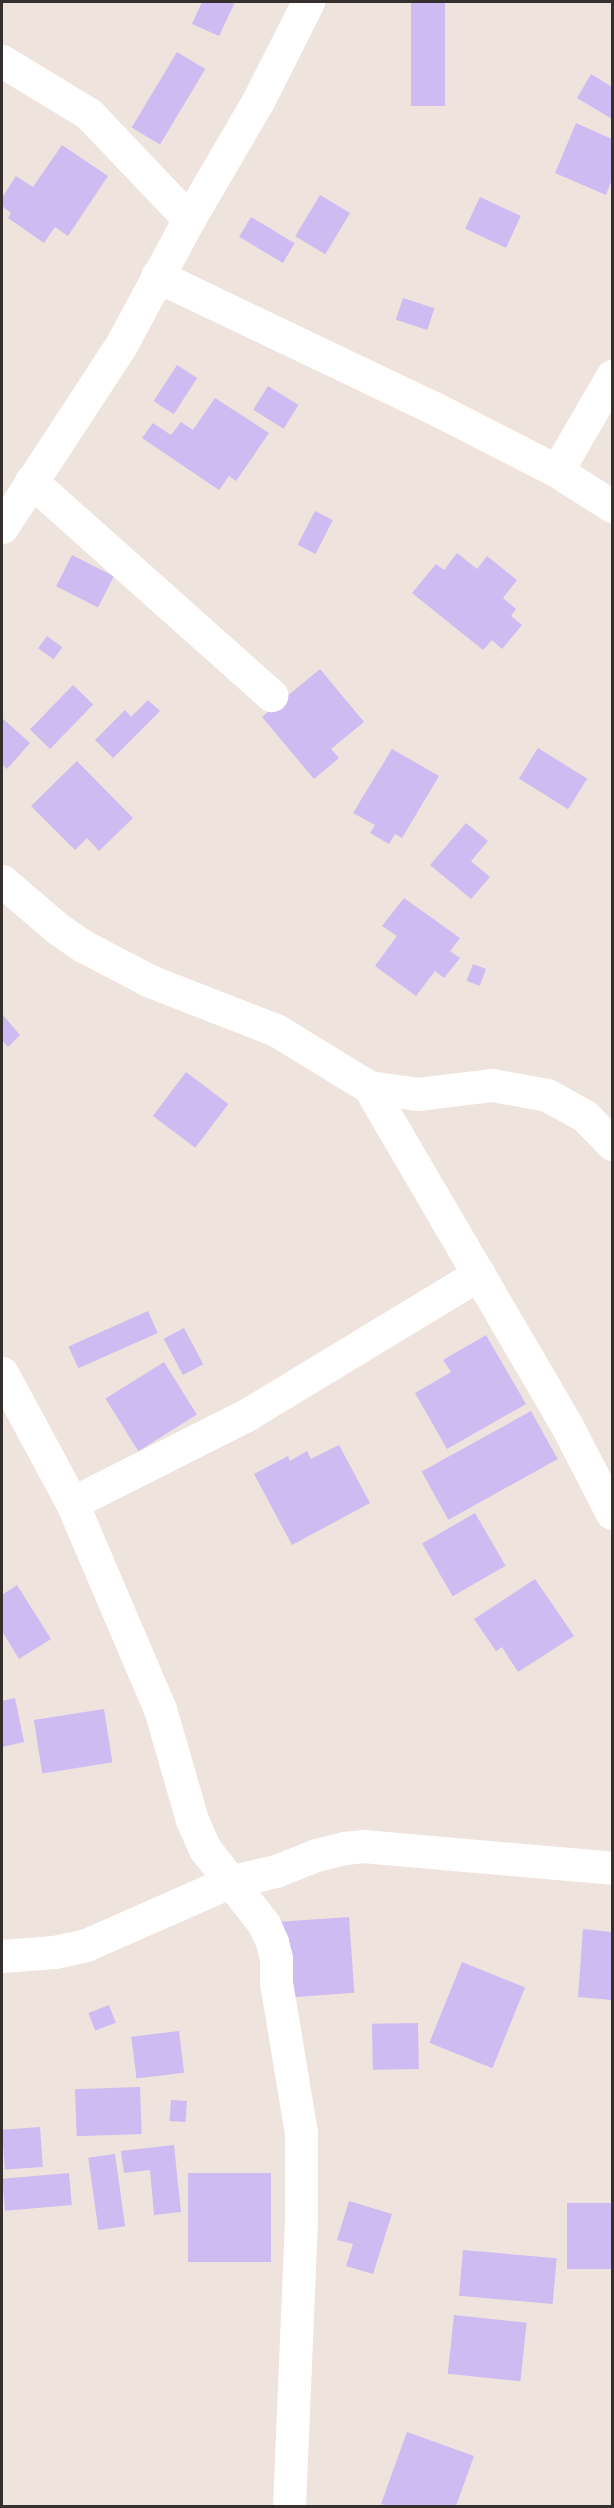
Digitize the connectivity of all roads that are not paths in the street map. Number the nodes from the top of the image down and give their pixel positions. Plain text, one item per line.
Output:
1 (308, 2) edge
2 (2, 61) edge
3 (189, 219) junction
4 (157, 276) junction
5 (612, 376) edge
6 (557, 471) junction
7 (31, 481) junction
8 (612, 506) edge
9 (2, 526) edge
10 (271, 695) dead end
11 (2, 881) edge
12 (369, 1087) junction
13 (612, 1143) edge
14 (479, 1274) junction
15 (2, 1373) edge
16 (72, 1503) junction
17 (612, 1512) edge
18 (612, 1868) edge
19 (229, 1882) junction
20 (2, 1956) edge
21 (289, 2506) edge

1 - 3 street
2 - 3 street
3 - 4 street
4 - 6 street
4 - 7 street
5 - 6 street
6 - 8 street
7 - 9 street
7 - 10 street
11 - 12 street
12 - 13 street
12 - 14 street
14 - 16 street
14 - 17 street
15 - 16 street
16 - 19 street
18 - 19 street
19 - 20 street
19 - 21 street

